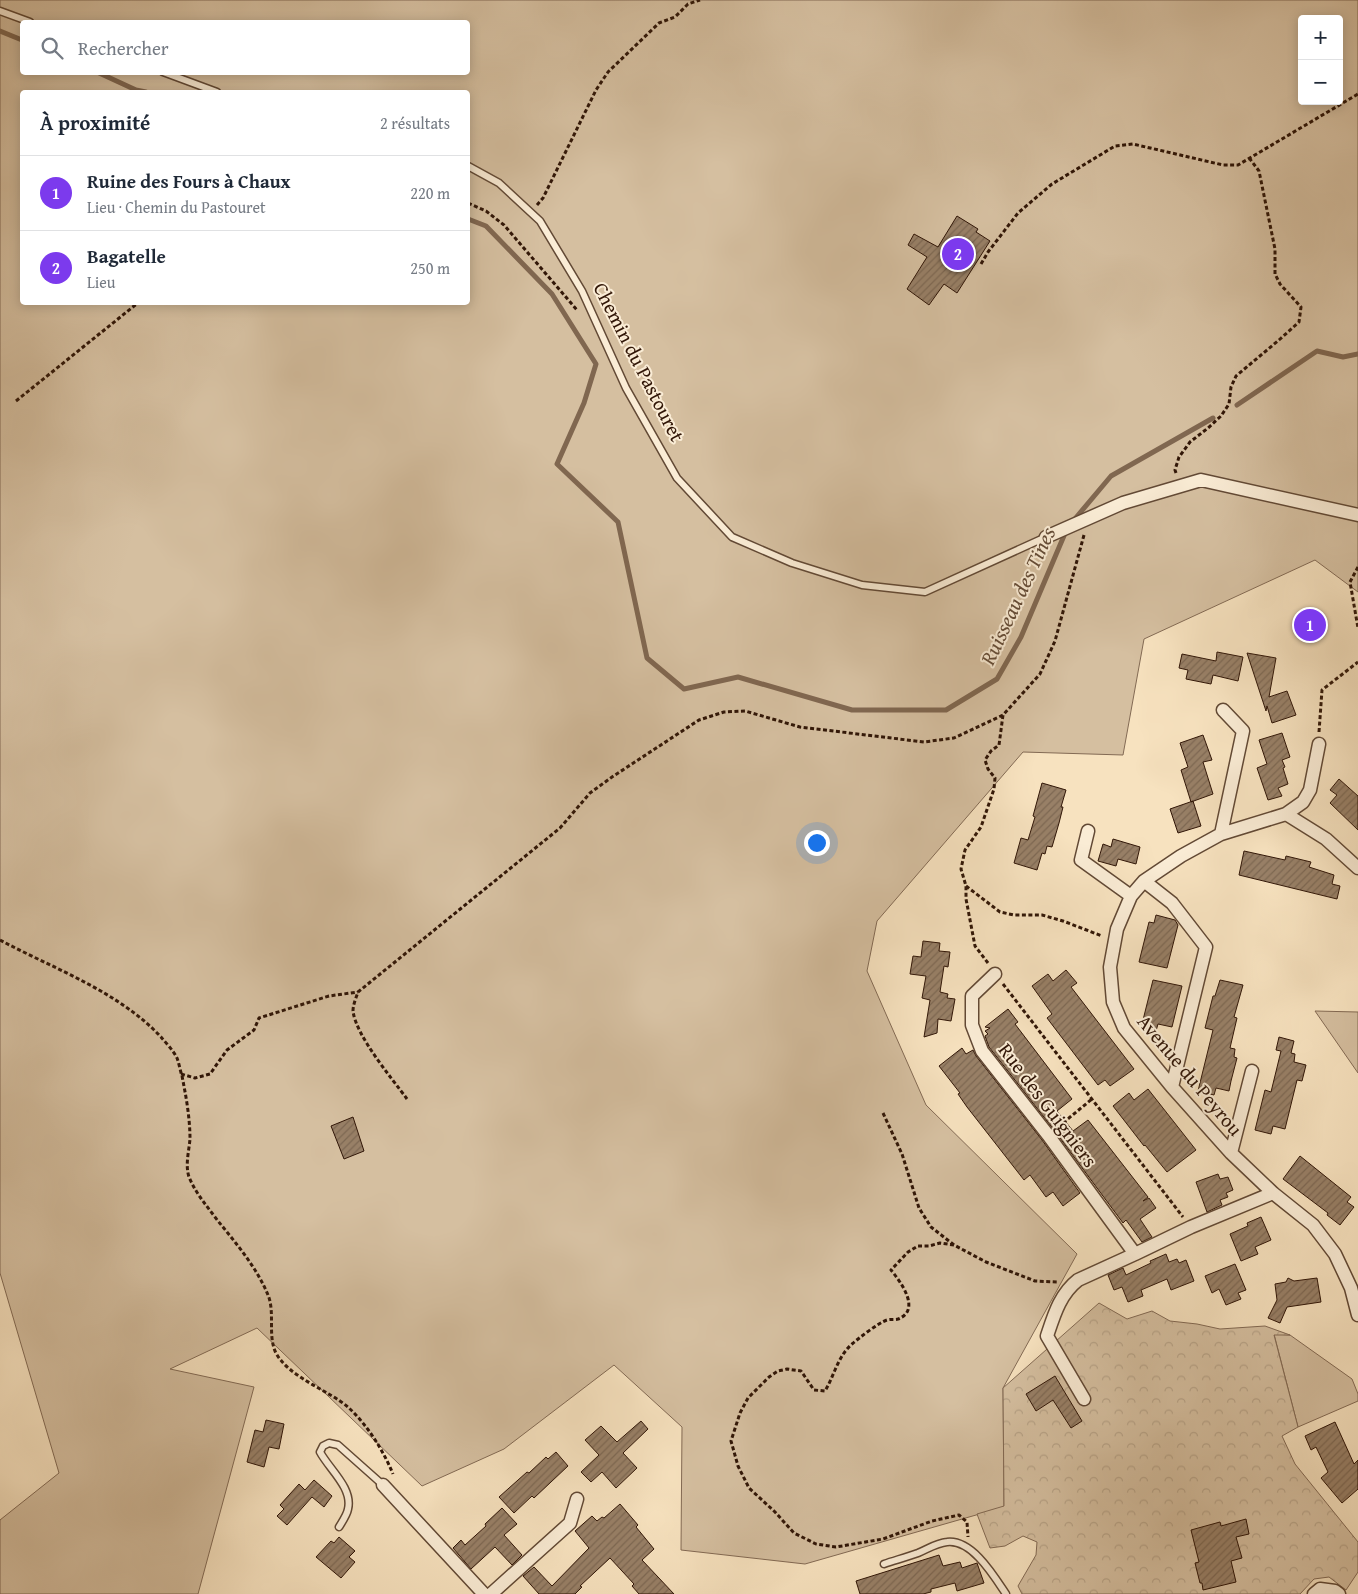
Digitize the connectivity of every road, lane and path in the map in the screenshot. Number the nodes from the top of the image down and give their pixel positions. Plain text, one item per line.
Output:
1 (700, 0) edge
2 (0, 11) edge
3 (25, 20) edge
4 (170, 75) edge
5 (212, 90) edge
6 (1358, 94) edge
7 (1250, 159) junction
8 (470, 167) edge
9 (470, 204) edge
10 (532, 212) junction
11 (981, 264) dead end
12 (135, 305) edge
13 (581, 314) dead end
14 (16, 401) dead end
15 (1180, 486) junction
16 (1358, 515) edge
17 (1088, 518) junction
18 (1046, 537) joint
19 (1358, 567) edge
20 (1358, 628) edge
21 (1358, 662) edge
22 (1223, 710) dead end
23 (1003, 715) junction
24 (1319, 744) joint
25 (1286, 814) junction
26 (1088, 831) dead end
27 (1221, 834) junction
28 (1358, 868) edge
29 (1144, 881) junction
30 (966, 886) junction
31 (1131, 896) junction
32 (0, 940) edge
33 (1115, 941) junction
34 (995, 974) junction
35 (358, 992) junction
36 (1252, 1072) dead end
37 (181, 1074) junction
38 (1172, 1087) junction
39 (406, 1099) dead end
40 (1092, 1099) junction
41 (883, 1113) dead end
42 (1048, 1135) junction
43 (1231, 1153) junction
44 (1273, 1193) junction
45 (1191, 1227) junction
46 (954, 1245) junction
47 (1135, 1254) junction
48 (1078, 1280) junction
49 (1358, 1315) edge
50 (1084, 1398) dead end
51 (389, 1482) junction
52 (578, 1499) dead end
53 (339, 1527) dead end
54 (969, 1548) junction
55 (884, 1564) dead end
56 (484, 1594) edge
57 (491, 1594) edge
58 (1006, 1594) edge
59 (1314, 1594) edge
60 (1340, 1594) edge

1 - 10 path
2 - 3 lane
4 - 5 lane
6 - 7 path
7 - 11 path
7 - 15 path
8 - 10 lane, Chemin du Pastouret
9 - 13 path
10 - 18 lane, Chemin du Pastouret
12 - 14 path
15 - 16 street, Chemin du Pastouret
15 - 17 street, Chemin du Pastouret
17 - 18 street, Chemin du Pastouret
17 - 23 path
19 - 20 path
21 - 24 path
22 - 27 street
23 - 30 path
23 - 35 path
24 - 25 street, Avenue du Peyrou
25 - 27 street, Avenue du Peyrou
25 - 28 street
26 - 31 street
27 - 29 street, Avenue du Peyrou
29 - 31 street, Avenue du Peyrou
29 - 38 street
30 - 33 path
30 - 34 path
31 - 33 street, Avenue du Peyrou
32 - 37 path
33 - 38 street, Avenue du Peyrou
34 - 40 path
34 - 42 street, Rue des Guigniers
35 - 37 path
35 - 39 path
36 - 43 street
37 - 51 path
38 - 43 street, Avenue du Peyrou
40 - 42 path
40 - 45 path
41 - 46 path
42 - 47 street, Rue des Guigniers
43 - 44 street, Avenue du Peyrou
44 - 45 street
44 - 49 street, Avenue du Peyrou
45 - 47 street
46 - 48 path
46 - 54 path
47 - 48 street
48 - 50 street
51 - 53 lane
51 - 56 street
52 - 57 street
54 - 55 lane
54 - 58 lane
59 - 60 street

